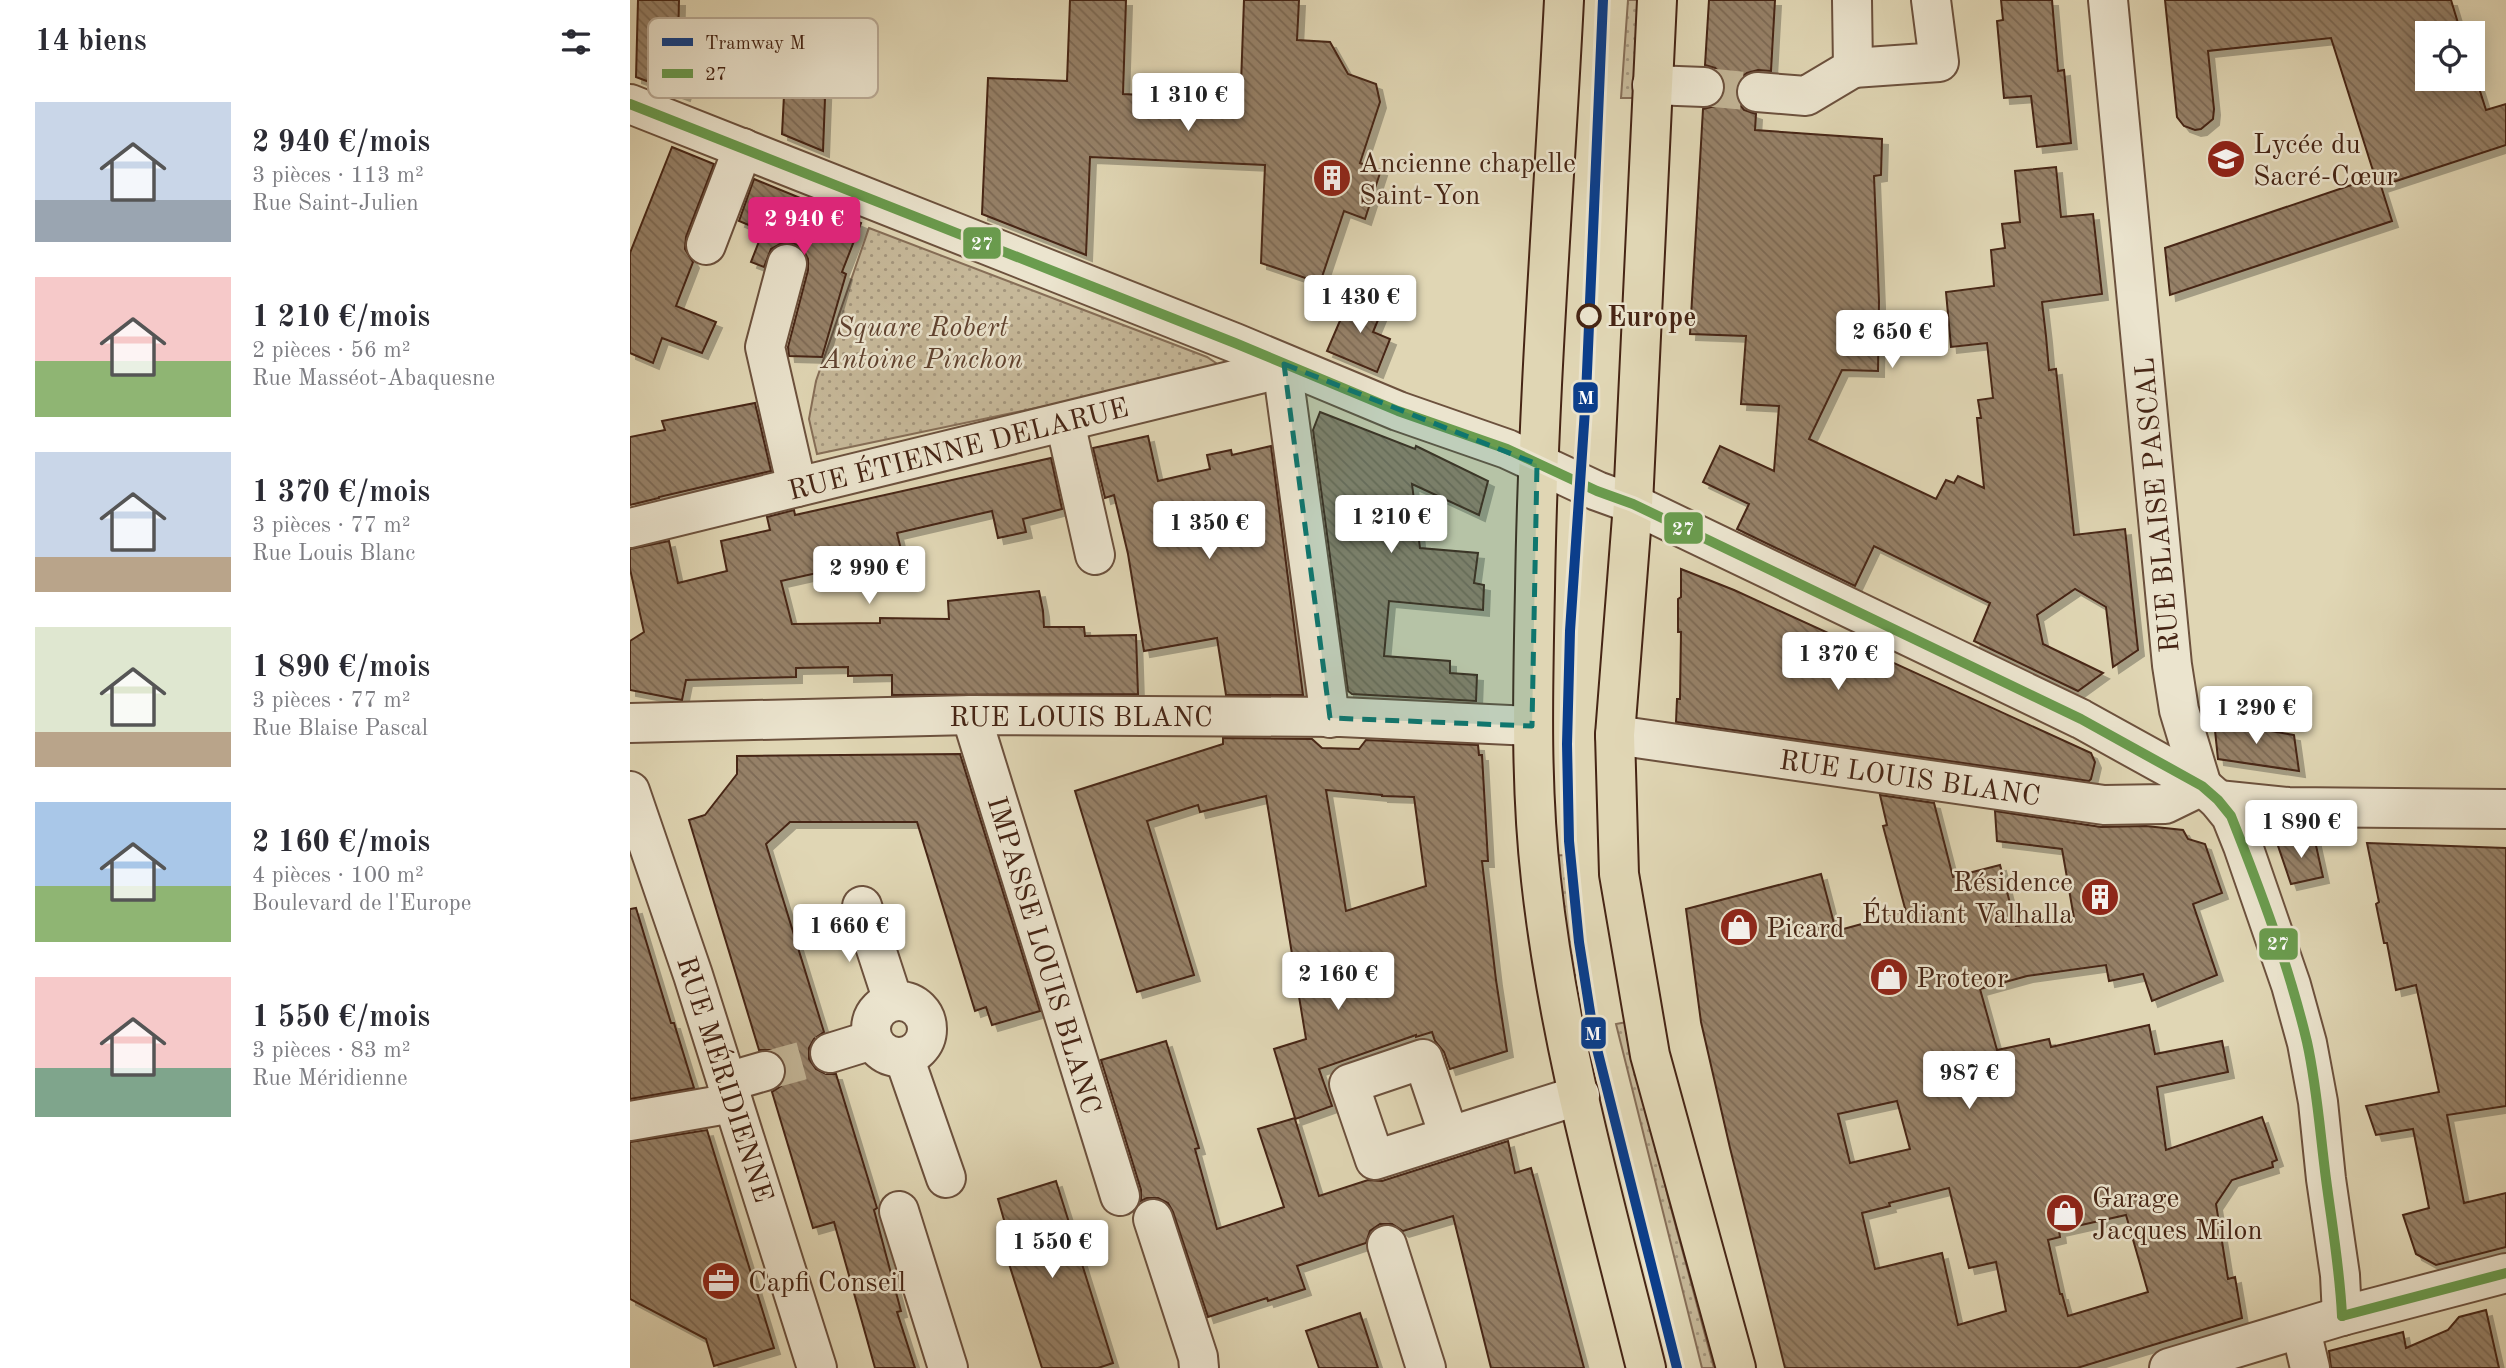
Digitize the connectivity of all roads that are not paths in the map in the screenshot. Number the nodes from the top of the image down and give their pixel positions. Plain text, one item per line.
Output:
1 (1564, 0) edge
2 (1657, 0) edge
3 (1852, 0) edge
4 (1931, 0) edge
5 (2108, 0) edge
6 (1853, 68) junction
7 (1652, 85) junction
8 (1704, 88) tunnel mouth
9 (1757, 92) tunnel mouth
10 (630, 104) edge
11 (743, 148) junction
12 (706, 245) dead end
13 (787, 264) dead end
14 (1284, 364) junction
15 (800, 384) dead end
16 (1065, 422) junction
17 (1537, 464) junction
18 (807, 485) junction
19 (1633, 504) junction
20 (630, 528) edge
21 (1095, 555) dead end
22 (971, 715) junction
23 (1330, 718) junction
24 (630, 723) edge
25 (1532, 726) junction
26 (1615, 735) junction
27 (630, 791) edge
28 (2210, 793) junction
29 (2506, 809) edge
30 (862, 906) dead end
31 (893, 1001) junction
32 (888, 1049) junction
33 (830, 1052) tunnel mouth
34 (765, 1071) tunnel mouth
35 (730, 1093) junction
36 (1580, 1095) junction
37 (630, 1121) edge
38 (1449, 1136) dead end
39 (946, 1178) dead end
40 (1120, 1196) dead end
41 (899, 1211) dead end
42 (1153, 1219) dead end
43 (1387, 1245) dead end
44 (2506, 1273) edge
45 (2342, 1316) junction
46 (2301, 1330) junction
47 (815, 1367) edge
48 (948, 1368) edge
49 (1199, 1368) edge
50 (1426, 1368) edge
51 (1646, 1368) edge
52 (1736, 1368) edge
53 (2169, 1368) edge
54 (2310, 1368) edge

1 - 17 main road
2 - 7 main road
3 - 6 street
4 - 6 street
5 - 28 street, RUE BLAISE PASCAL
6 - 9 street
7 - 8 street
7 - 19 main road
10 - 11 street
11 - 12 street
11 - 14 street
13 - 18 street
14 - 16 street, RUE ÉTIENNE DELARUE
14 - 17 street
14 - 23 street
15 - 18 street
16 - 18 street, RUE ÉTIENNE DELARUE
16 - 21 street
17 - 19 street
17 - 25 main road
18 - 20 street, RUE ÉTIENNE DELARUE
19 - 26 main road
19 - 28 street
22 - 23 street, RUE LOUIS BLANC
22 - 24 street, RUE LOUIS BLANC
22 - 40 street, IMPASSE LOUIS BLANC
23 - 25 street, RUE LOUIS BLANC
25 - 36 main road
26 - 28 street, RUE LOUIS BLANC
26 - 52 main road
27 - 35 street, RUE MÉRIDIENNE
28 - 29 street
28 - 45 street, RUE BLAISE PASCAL
30 - 31 street
31 - 32 street
31 - 32 street
32 - 33 street
32 - 39 street
34 - 35 street
35 - 37 street
35 - 47 street, RUE MÉRIDIENNE
36 - 38 street
36 - 51 main road
41 - 48 street
42 - 49 street
43 - 50 street
44 - 45 street
45 - 46 street
46 - 53 street
46 - 54 street

